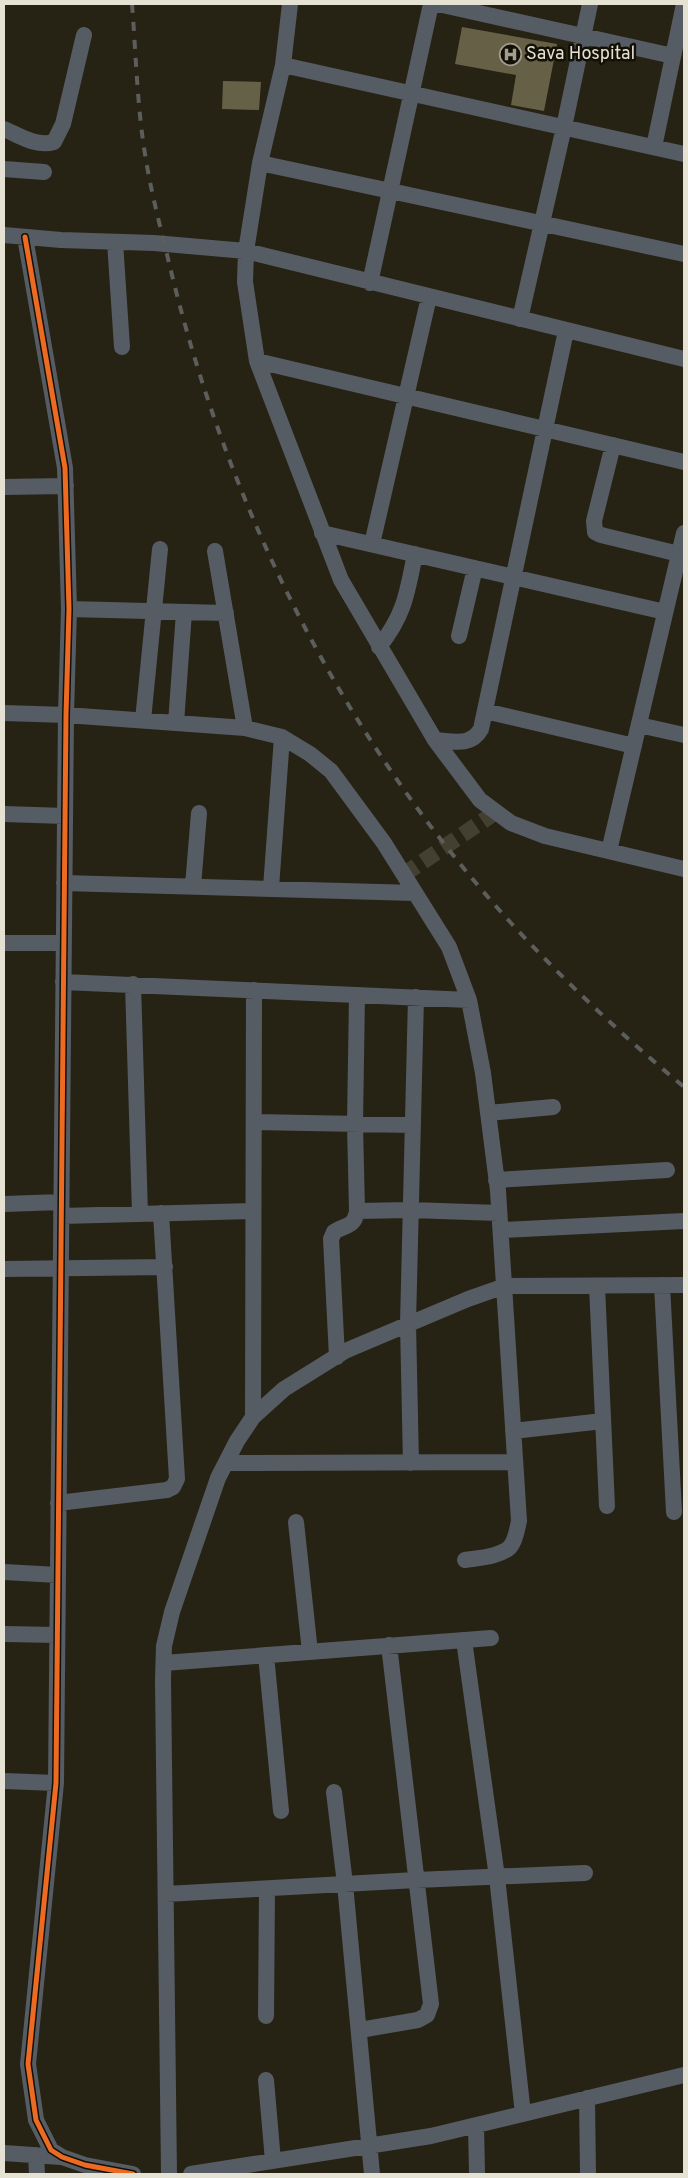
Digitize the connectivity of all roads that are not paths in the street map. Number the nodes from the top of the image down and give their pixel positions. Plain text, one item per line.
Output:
1 (290, 4) edge
2 (431, 4) edge
3 (438, 4) edge
4 (590, 4) edge
5 (684, 4) edge
6 (476, 8) edge
7 (84, 35) dead end
8 (583, 36) junction
9 (680, 41) edge
10 (673, 56) junction
11 (283, 65) junction
12 (411, 93) junction
13 (564, 127) junction
14 (4, 129) edge
15 (654, 147) junction
16 (684, 154) edge
17 (260, 164) junction
18 (4, 169) edge
19 (44, 172) dead end
20 (390, 191) junction
21 (542, 224) junction
22 (4, 235) edge
23 (25, 237) junction
24 (115, 242) junction
25 (246, 251) junction
26 (684, 254) edge
27 (370, 283) junction
28 (429, 297) junction
29 (520, 319) junction
30 (566, 330) junction
31 (122, 348) dead end
32 (684, 359) edge
33 (257, 361) junction
34 (408, 397) junction
35 (545, 429) junction
36 (613, 445) junction
37 (684, 462) edge
38 (4, 486) edge
39 (66, 486) junction
40 (322, 533) junction
41 (684, 533) edge
42 (372, 544) junction
43 (160, 549) dead end
44 (215, 551) dead end
45 (415, 554) junction
46 (679, 554) junction
47 (475, 568) junction
48 (513, 577) junction
49 (69, 609) junction
50 (154, 610) junction
51 (184, 612) junction
52 (665, 612) junction
53 (226, 613) junction
54 (459, 636) dead end
55 (380, 647) junction
56 (485, 712) junction
57 (4, 713) edge
58 (66, 715) junction
59 (143, 720) junction
60 (176, 723) junction
61 (639, 726) junction
62 (245, 728) junction
63 (684, 735) edge
64 (282, 737) junction
65 (435, 740) junction
66 (634, 746) junction
67 (4, 814) edge
68 (199, 814) dead end
69 (65, 816) junction
70 (609, 851) junction
71 (684, 869) edge
72 (64, 883) junction
73 (193, 886) junction
74 (271, 888) junction
75 (415, 893) junction
76 (4, 943) edge
77 (64, 943) junction
78 (63, 982) junction
79 (133, 984) junction
80 (254, 990) junction
81 (356, 994) junction
82 (416, 997) junction
83 (469, 1000) junction
84 (553, 1107) dead end
85 (488, 1114) junction
86 (254, 1122) junction
87 (355, 1124) junction
88 (413, 1125) junction
89 (667, 1170) dead end
90 (496, 1180) junction
91 (4, 1204) edge
92 (61, 1209) junction
93 (411, 1210) junction
94 (254, 1211) junction
95 (356, 1211) junction
96 (161, 1213) junction
97 (499, 1213) junction
98 (140, 1214) junction
99 (684, 1221) edge
100 (501, 1230) junction
101 (165, 1266) junction
102 (4, 1269) edge
103 (60, 1269) junction
104 (662, 1285) junction
105 (684, 1285) edge
106 (505, 1286) junction
107 (597, 1286) junction
108 (408, 1324) junction
109 (336, 1357) junction
110 (253, 1417) junction
111 (603, 1421) junction
112 (513, 1431) junction
113 (514, 1462) junction
114 (226, 1463) junction
115 (411, 1463) junction
116 (58, 1503) junction
117 (607, 1506) dead end
118 (674, 1512) dead end
119 (296, 1522) dead end
120 (465, 1560) dead end
121 (4, 1572) edge
122 (58, 1575) junction
123 (4, 1634) edge
124 (57, 1635) junction
125 (491, 1638) dead end
126 (464, 1640) junction
127 (389, 1645) junction
128 (310, 1652) junction
129 (266, 1655) junction
130 (164, 1663) junction
131 (4, 1781) edge
132 (56, 1783) junction
133 (334, 1792) dead end
134 (281, 1811) dead end
135 (585, 1873) dead end
136 (496, 1877) junction
137 (416, 1880) junction
138 (345, 1884) junction
139 (267, 1888) junction
140 (166, 1894) junction
141 (266, 2016) dead end
142 (360, 2030) junction
143 (684, 2075) edge
144 (266, 2080) dead end
145 (587, 2098) junction
146 (523, 2114) junction
147 (476, 2125) junction
148 (371, 2145) junction
149 (4, 2153) edge
150 (36, 2156) junction
151 (62, 2157) junction
152 (273, 2161) junction
153 (226, 2171) edge
154 (37, 2174) edge
155 (133, 2174) edge
156 (169, 2174) edge
157 (191, 2174) edge
158 (372, 2174) edge
159 (477, 2174) edge
160 (588, 2174) edge

1 - 11 street
2 - 12 street
3 - 6 street
4 - 8 street
5 - 9 street
6 - 8 street
7 - 14 street
8 - 10 street
8 - 13 street
9 - 10 street
10 - 15 street
11 - 12 street
11 - 17 street
12 - 13 street
12 - 20 street
13 - 15 street
13 - 21 street
15 - 16 street
17 - 20 street
17 - 25 street
18 - 19 street
20 - 21 street
20 - 27 street
21 - 26 street
21 - 29 street
22 - 23 street
23 - 24 street
23 - 39 street
24 - 25 street
24 - 31 street
25 - 27 street
25 - 33 street
27 - 28 street
28 - 29 street
28 - 34 street
29 - 30 street
30 - 32 street
30 - 35 street
33 - 34 street
33 - 40 street
34 - 35 street
34 - 42 street
35 - 36 street
35 - 48 street
36 - 37 street
36 - 46 street
38 - 39 street
39 - 49 street
40 - 42 street
40 - 55 street
41 - 46 street
42 - 45 street
43 - 50 street
44 - 53 street
45 - 47 street
45 - 55 street
46 - 52 street
47 - 48 street
47 - 54 street
48 - 52 street
48 - 56 street
49 - 50 street
49 - 58 street
50 - 51 street
50 - 59 street
51 - 53 street
51 - 60 street
52 - 61 street
53 - 62 street
55 - 65 street
56 - 65 street
56 - 66 street
57 - 58 street
58 - 59 street
58 - 69 street
59 - 60 street
60 - 62 street
61 - 63 street
61 - 66 street
62 - 64 street
64 - 74 street
64 - 75 street
65 - 70 street
66 - 70 street
67 - 69 street
68 - 73 street
69 - 72 street
70 - 71 street
72 - 73 street
72 - 77 street
73 - 74 street
74 - 75 street
75 - 83 street
76 - 77 street
77 - 78 street
78 - 79 street
78 - 92 street
79 - 80 street
79 - 98 street
80 - 81 street
80 - 86 street
81 - 82 street
81 - 87 street
82 - 83 street
82 - 88 street
83 - 85 street
84 - 85 street
85 - 90 street
86 - 87 street
86 - 94 street
87 - 88 street
87 - 95 street
88 - 93 street
89 - 90 street
90 - 97 street
91 - 92 street
92 - 98 street
92 - 103 street
93 - 95 street
93 - 97 street
93 - 108 street
94 - 96 street
94 - 110 street
95 - 109 street
96 - 98 street
96 - 101 street
97 - 100 street
99 - 100 street
100 - 106 street
101 - 103 street
101 - 116 street
102 - 103 street
103 - 116 street
104 - 105 street
104 - 107 street
104 - 118 street
106 - 107 street
106 - 108 street
106 - 112 street
107 - 111 street
108 - 109 street
108 - 115 street
109 - 110 street
110 - 114 street
111 - 112 street
111 - 117 street
112 - 113 street
113 - 115 street
113 - 120 street
114 - 115 street
114 - 130 street
116 - 122 street
119 - 128 street
121 - 122 street
122 - 124 street
123 - 124 street
124 - 132 street
125 - 126 street
126 - 127 street
126 - 136 street
127 - 128 street
127 - 137 street
128 - 129 street
129 - 130 street
129 - 134 street
130 - 140 street
131 - 132 street
132 - 151 street
133 - 138 street
135 - 136 street
136 - 137 street
136 - 146 street
137 - 138 street
137 - 142 street
138 - 139 street
138 - 142 street
139 - 140 street
139 - 141 street
140 - 156 street
142 - 148 street
143 - 145 street
144 - 152 street
145 - 146 street
145 - 160 street
146 - 147 street
147 - 148 street
147 - 159 street
148 - 152 street
148 - 158 street
149 - 150 street
150 - 151 street
150 - 154 street
151 - 155 street
152 - 153 street
153 - 157 street

